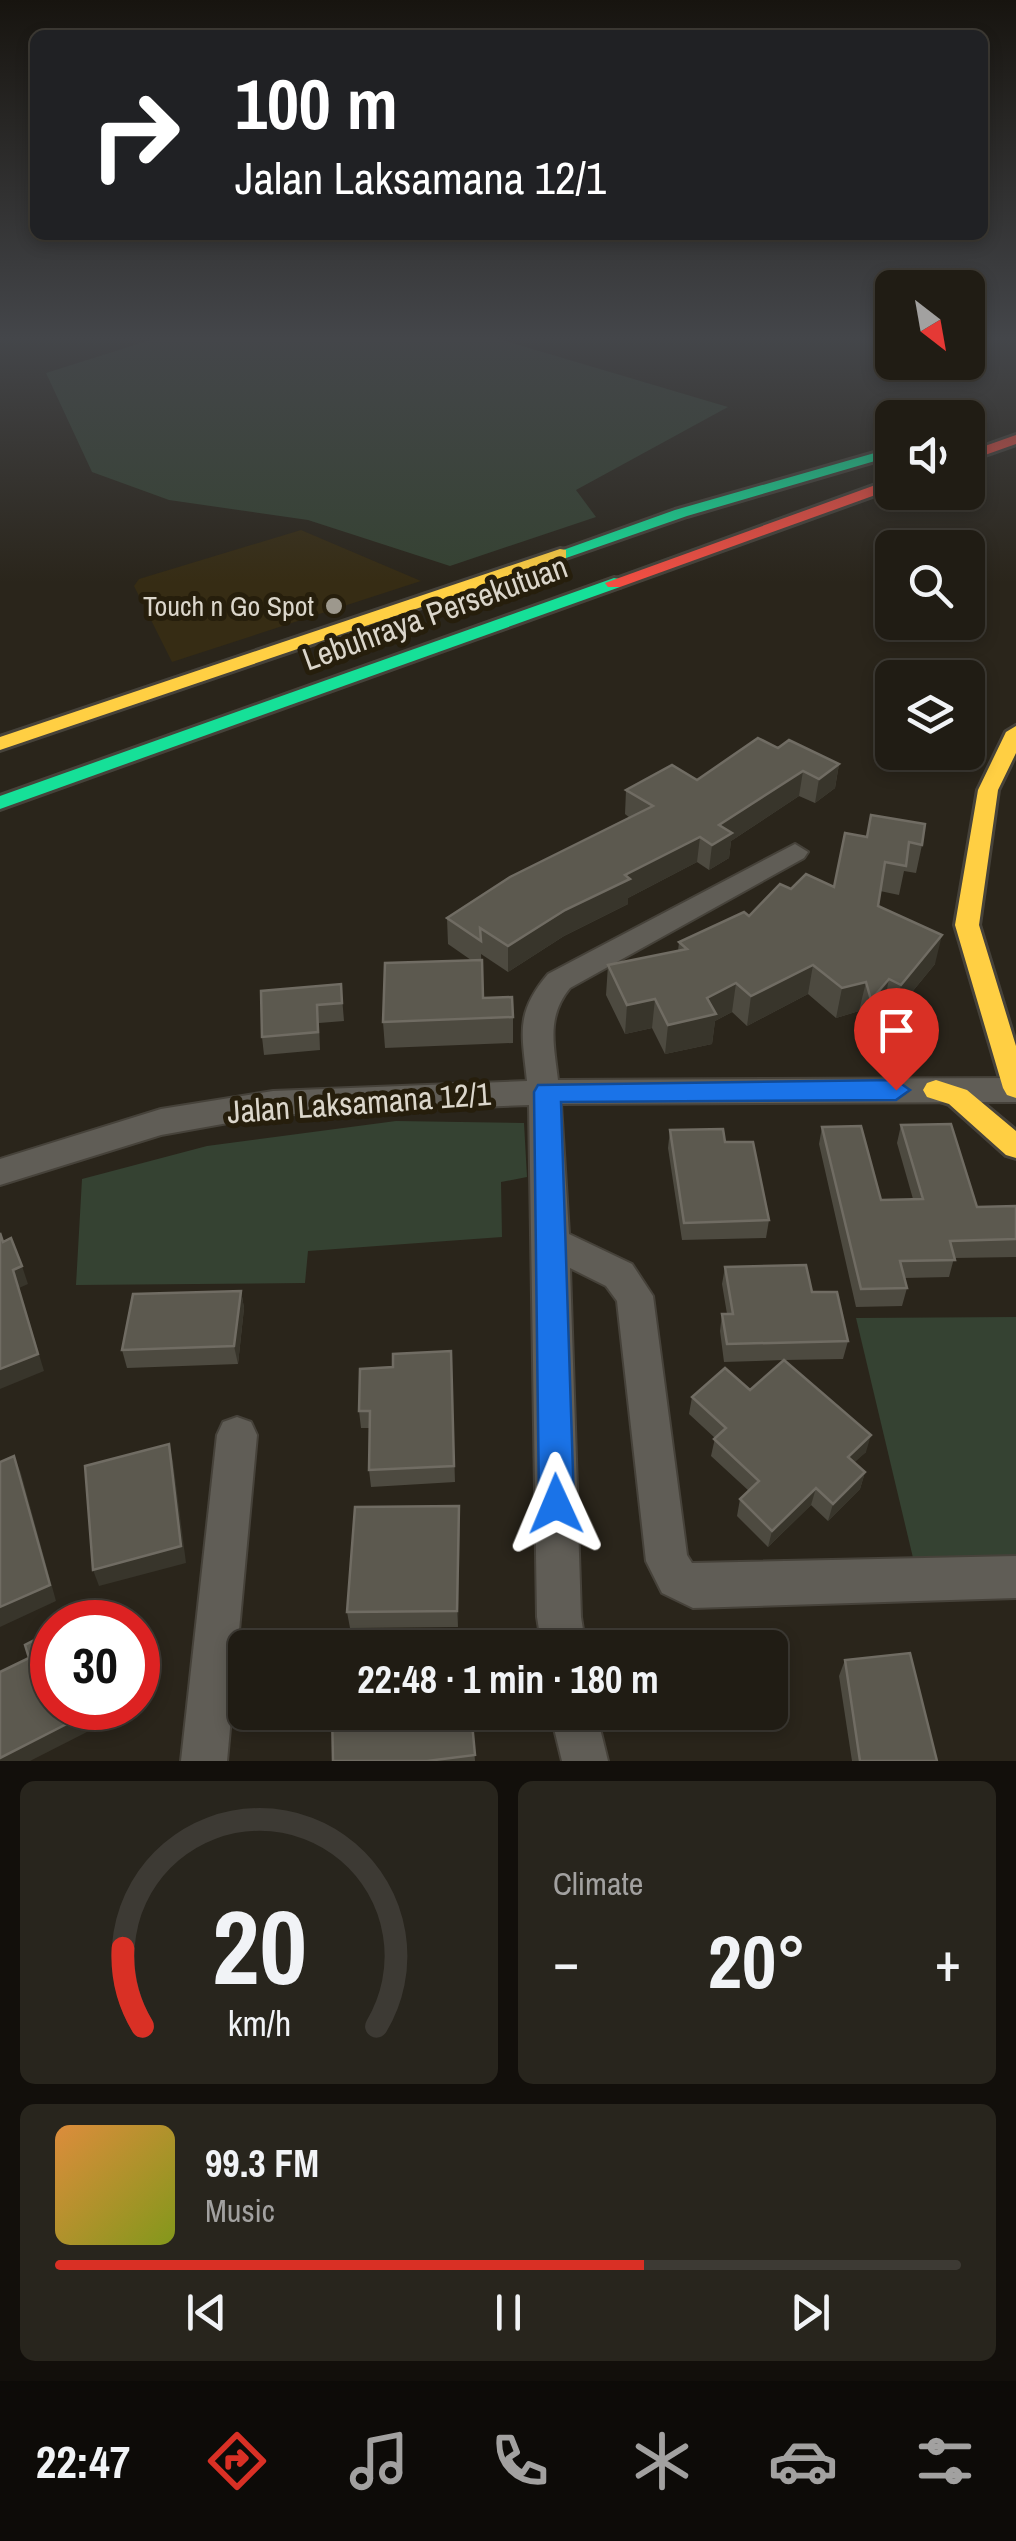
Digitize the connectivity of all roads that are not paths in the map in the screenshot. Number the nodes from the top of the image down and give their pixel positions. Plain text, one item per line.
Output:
1 (1016, 419) edge
2 (985, 429) edge
3 (1016, 439) edge
4 (985, 451) edge
5 (875, 457) edge
6 (875, 466) edge
7 (875, 490) edge
8 (188, 706) dead end
9 (1016, 732) edge
10 (0, 744) edge
11 (0, 803) edge
12 (795, 852) dead end
13 (1005, 1052) junction
14 (1016, 1089) edge
15 (936, 1090) junction
16 (973, 1090) junction
17 (547, 1092) junction
18 (1016, 1147) edge
19 (0, 1172) edge
20 (550, 1242) junction
21 (236, 1434) dead end
22 (1016, 1577) edge
23 (563, 1630) edge
24 (578, 1730) edge
25 (204, 1761) edge
26 (586, 1761) edge

1 - 2 main road
3 - 4 main road
5 - 10 main road
6 - 8 main road, Lebuhraya Persekutuan
7 - 11 main road, Lebuhraya Persekutuan
9 - 13 main road
12 - 17 street
13 - 14 main road
13 - 16 main road
14 - 16 street, Jalan Laksamana 12/1
15 - 16 street, Jalan Laksamana 12/1
15 - 17 street, Jalan Laksamana 12/1
15 - 18 main road
17 - 19 street, Jalan Laksamana 12/1
17 - 20 street
20 - 22 street
20 - 23 street
21 - 25 street
24 - 26 street

